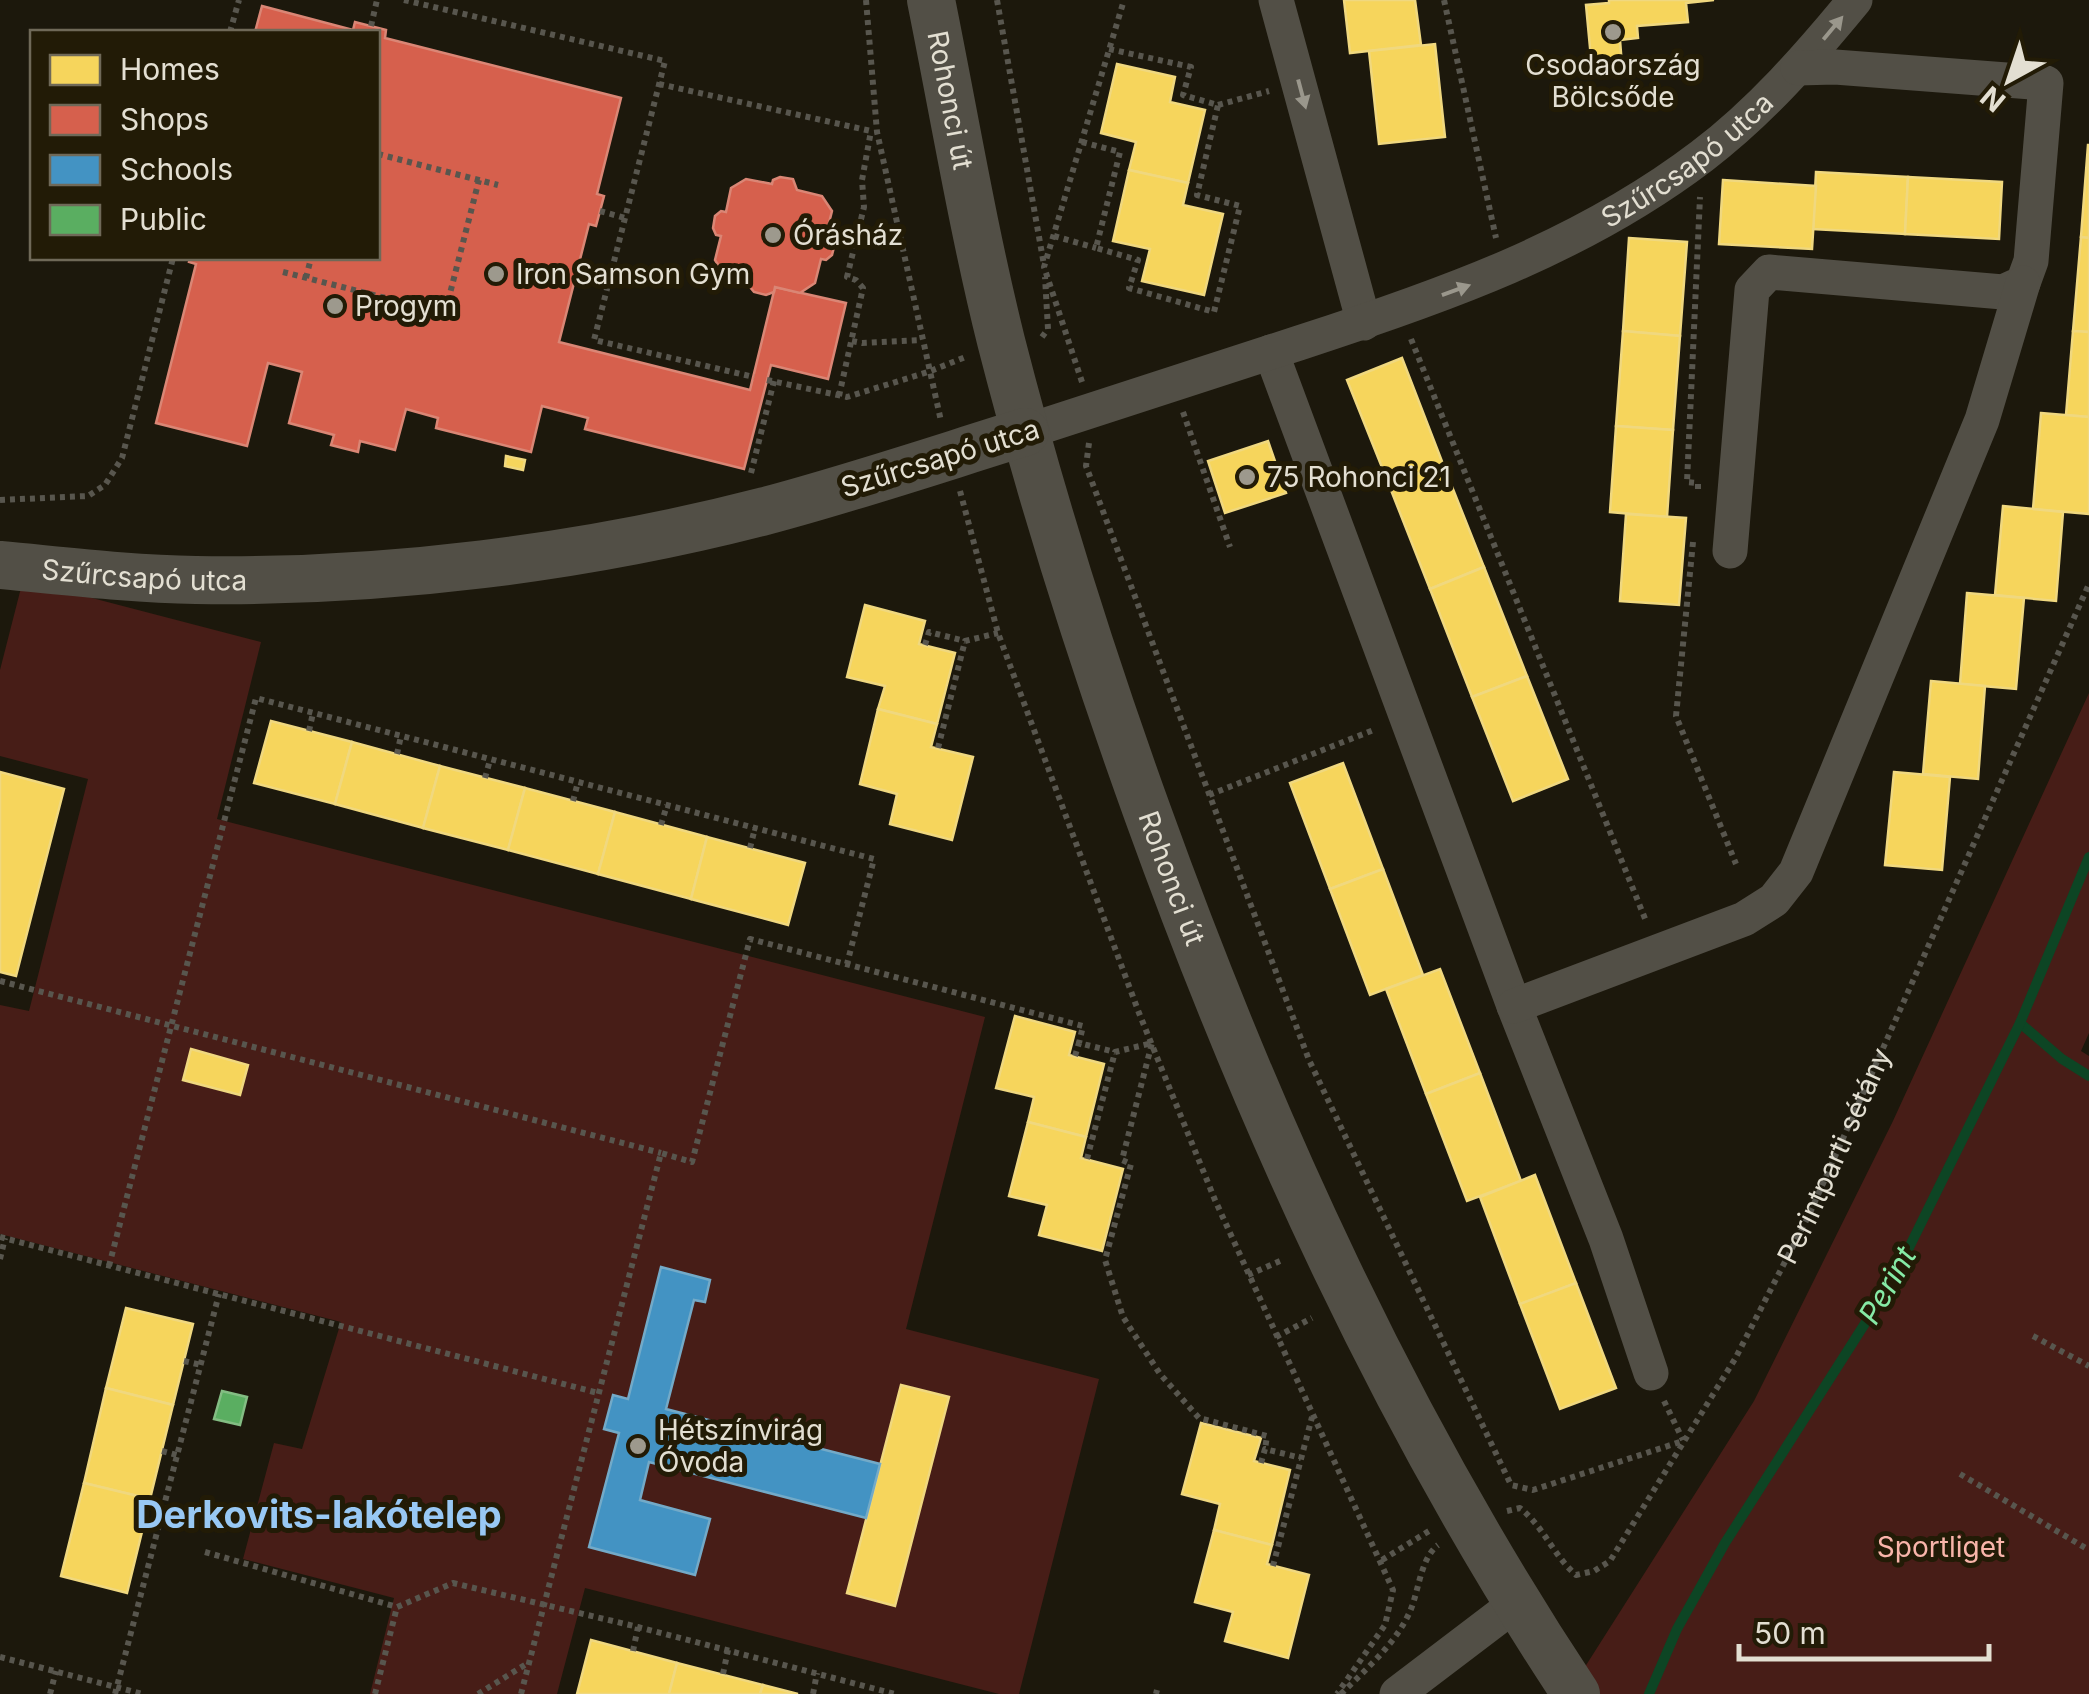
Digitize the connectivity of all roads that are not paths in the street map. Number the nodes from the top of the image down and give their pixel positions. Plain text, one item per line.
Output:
1 (931, 0) edge
2 (1276, 0) edge
3 (1856, 0) edge
4 (1798, 68) junction
5 (2024, 283) junction
6 (1364, 323) junction
7 (1271, 352) junction
8 (1025, 432) junction
9 (1730, 551) dead end
10 (0, 565) edge
11 (1514, 1006) junction
12 (1651, 1373) road end
13 (1518, 1602) junction
14 (1566, 1679) edge
15 (1397, 1694) edge

1 - 8 main road, Rohonci út
2 -> 6 street
4 -> 3 street, Szűrcsapó utca
4 - 5 street, Szűrcsapó utca
6 -> 4 street, Szűrcsapó utca
5 - 9 street
5 - 11 street
6 - 7 street, Szűrcsapó utca
7 - 8 street, Szűrcsapó utca
7 - 11 street
8 - 10 main road, Szűrcsapó utca
8 - 13 main road, Rohonci út
11 - 12 street
13 - 14 main road, Rohonci út
13 - 15 street

